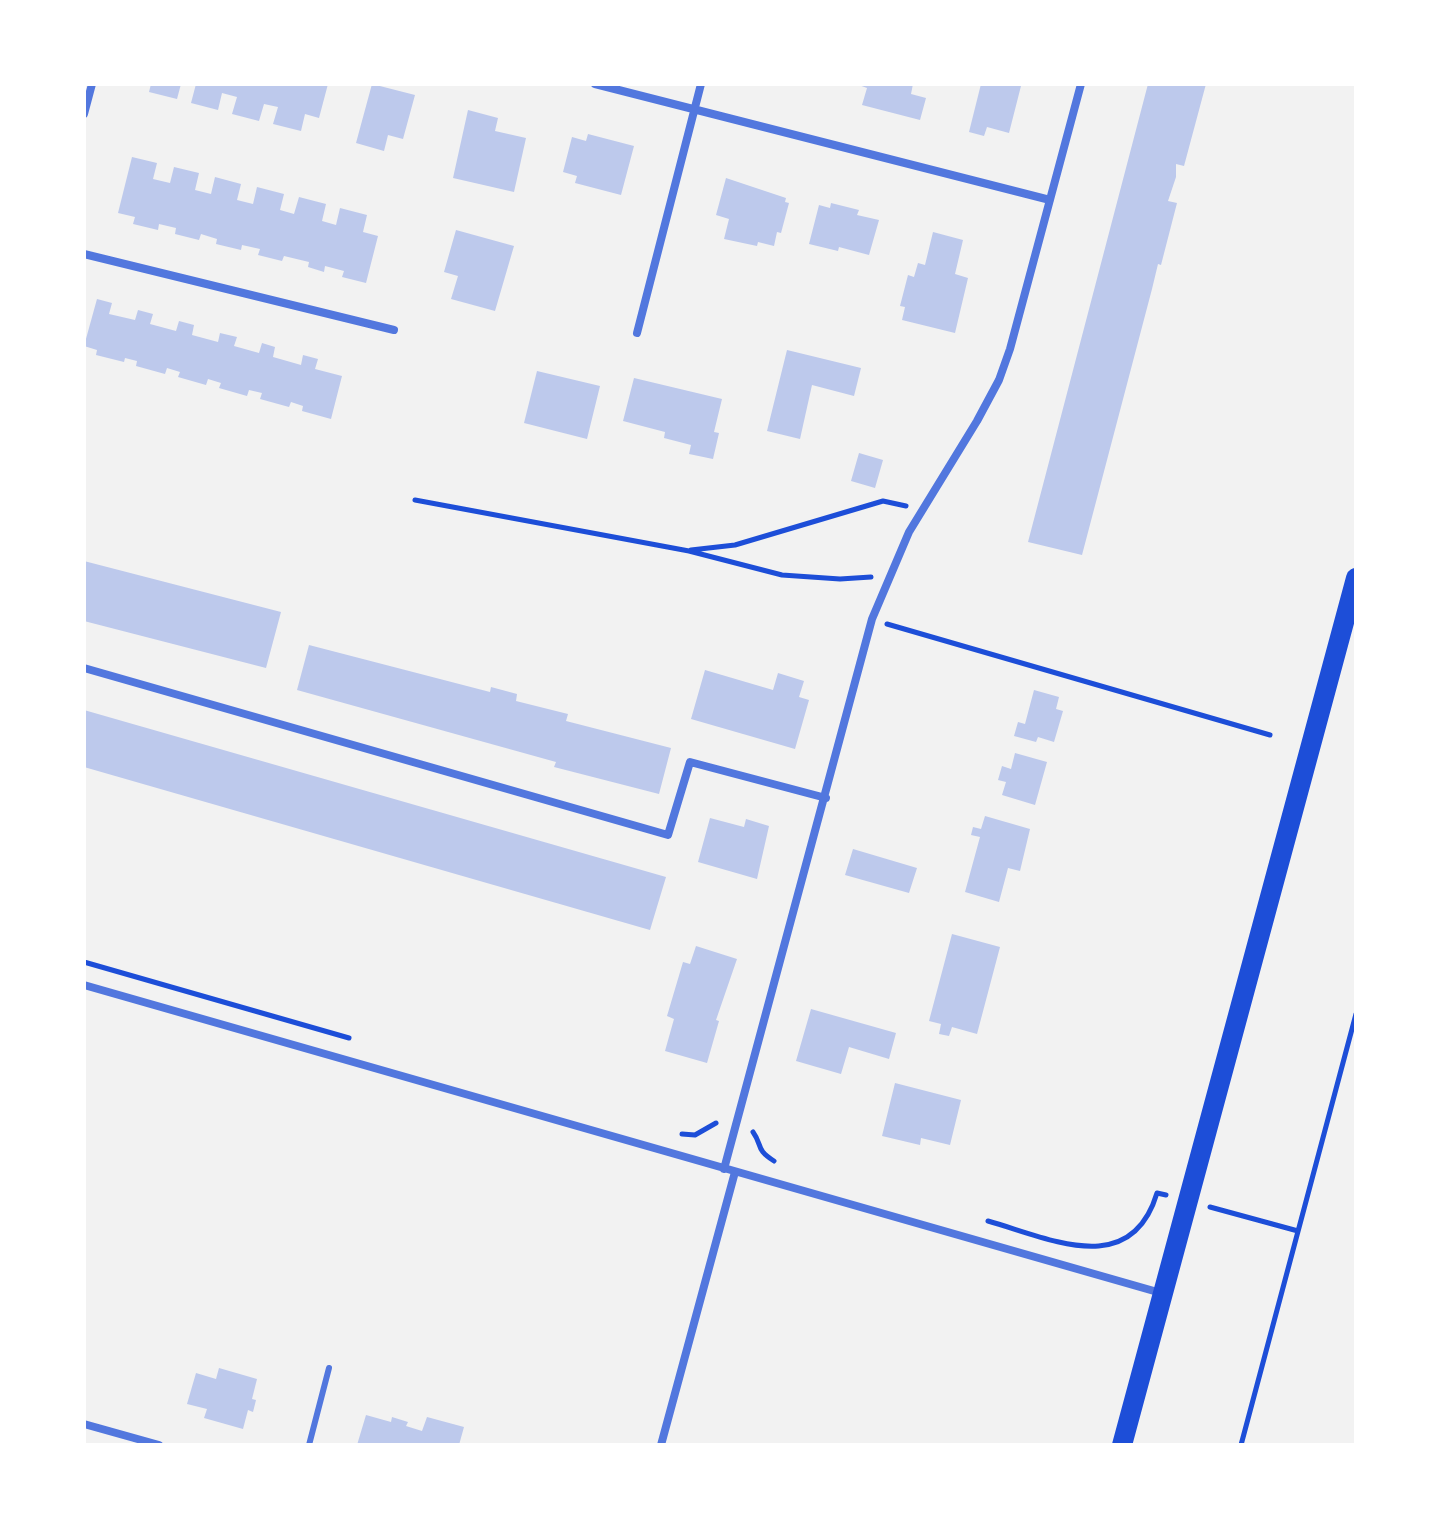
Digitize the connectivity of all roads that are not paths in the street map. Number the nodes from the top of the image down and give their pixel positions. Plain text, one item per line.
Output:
1 (92, 84) edge
2 (595, 84) edge
3 (701, 84) edge
4 (1081, 84) edge
5 (85, 109) edge
6 (694, 109) junction
7 (1050, 200) junction
8 (84, 254) edge
9 (394, 330) dead end
10 (637, 333) dead end
11 (1356, 578) edge
12 (84, 668) edge
13 (826, 798) junction
14 (84, 985) edge
15 (724, 1169) junction
16 (735, 1172) junction
17 (1162, 1293) junction
18 (329, 1368) dead end
19 (84, 1424) edge
20 (159, 1445) edge
21 (309, 1445) edge
22 (661, 1445) edge
23 (1122, 1445) edge

1 - 5 street
2 - 6 street
3 - 6 street
4 - 7 street
6 - 7 street
6 - 10 street
7 - 13 street
8 - 9 street
11 - 17 main road
12 - 13 street
13 - 15 street
14 - 15 street
15 - 16 street
16 - 17 street
16 - 22 street
17 - 23 main road
18 - 21 lane
19 - 20 street

